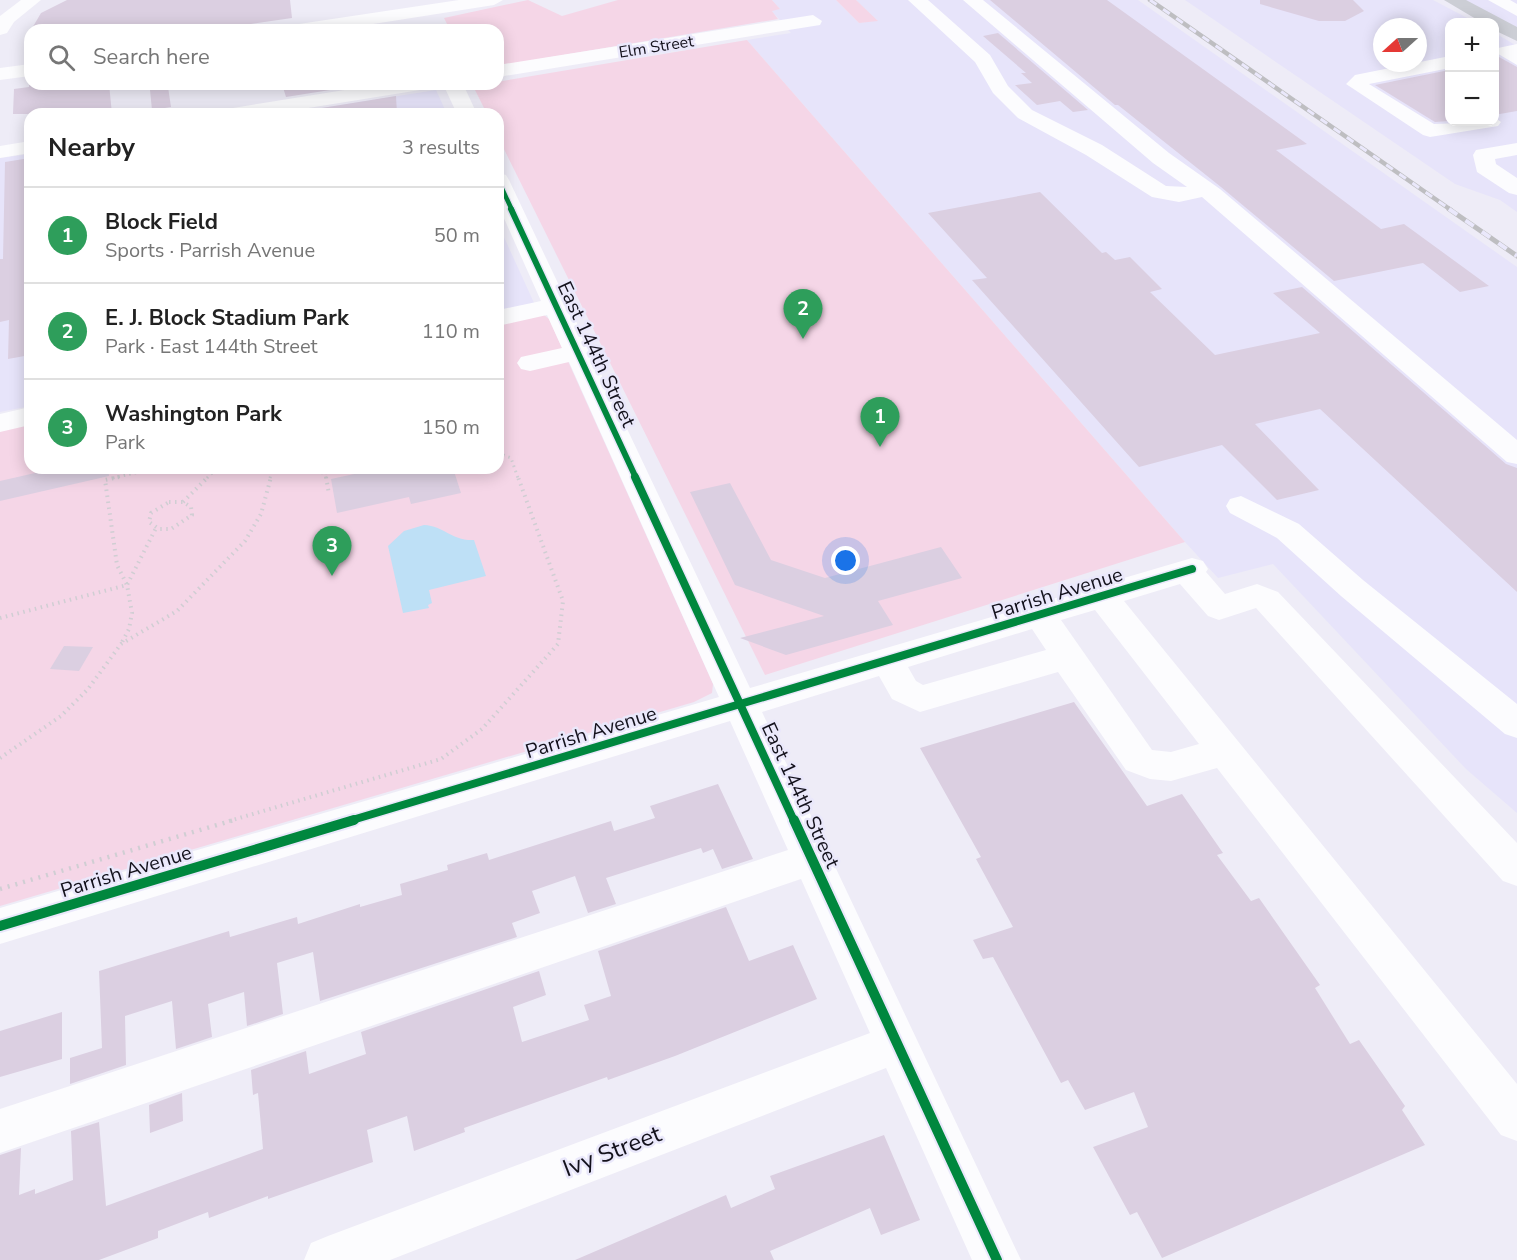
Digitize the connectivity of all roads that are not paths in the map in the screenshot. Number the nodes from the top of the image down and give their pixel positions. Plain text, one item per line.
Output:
1 (32, 0) edge
2 (494, 0) edge
3 (917, 0) edge
4 (972, 0) edge
5 (1453, 0) edge
6 (1497, 0) edge
7 (416, 6) edge
8 (1517, 11) edge
9 (813, 21) dead end
10 (1000, 23) junction
11 (328, 24) edge
12 (425, 24) edge
13 (0, 29) edge
14 (952, 31) junction
15 (1517, 35) edge
16 (1445, 63) edge
17 (24, 70) edge
18 (504, 71) edge
19 (0, 74) edge
20 (383, 90) edge
21 (456, 90) edge
22 (270, 108) edge
23 (464, 108) edge
24 (1460, 126) edge
25 (1127, 127) junction
26 (1072, 138) junction
27 (24, 148) edge
28 (1517, 149) edge
29 (0, 152) edge
30 (1100, 153) junction
31 (1161, 157) junction
32 (1128, 172) junction
33 (1517, 188) edge
34 (1206, 190) junction
35 (504, 194) edge
36 (557, 305) junction
37 (504, 317) edge
38 (578, 352) junction
39 (530, 363) dead end
40 (24, 417) edge
41 (0, 423) edge
42 (1517, 454) edge
43 (1241, 506) dead end
44 (1102, 596) junction
45 (1040, 615) junction
46 (1063, 653) junction
47 (888, 661) junction
48 (741, 705) junction
49 (1517, 724) edge
50 (1224, 750) junction
51 (812, 859) junction
52 (1517, 868) edge
53 (0, 926) edge
54 (897, 1043) junction
55 (1517, 1119) edge
56 (0, 1131) edge
57 (328, 1260) edge
58 (997, 1260) edge

1 - 13 street
2 - 7 street
3 - 14 street
4 - 10 street
5 - 15 main road
6 - 8 street
7 - 11 street
7 - 12 street
9 - 18 street, Elm Street
10 - 14 street
10 - 25 street
14 - 26 street
16 - 24 street
17 - 19 street
20 - 22 street
21 - 23 street
25 - 26 street
25 - 31 street
26 - 30 street
27 - 29 street
28 - 33 street
30 - 31 street
30 - 32 street
31 - 32 street
31 - 34 street
32 - 34 street
34 - 42 street
35 - 36 street, East 144th Street
36 - 37 street
36 - 38 street, East 144th Street
38 - 39 street
38 - 48 street, East 144th Street
40 - 41 street
43 - 49 street
44 - 45 street, Parrish Avenue
44 - 50 street
44 - 52 street, Parrish Avenue
45 - 46 street
45 - 47 street, Parrish Avenue
46 - 47 street
46 - 50 street
47 - 48 street, Parrish Avenue
48 - 51 street, East 144th Street
48 - 53 street, Parrish Avenue
50 - 55 street
51 - 54 street, East 144th Street
51 - 56 street
54 - 57 street, Ivy Street
54 - 58 street, East 144th Street

